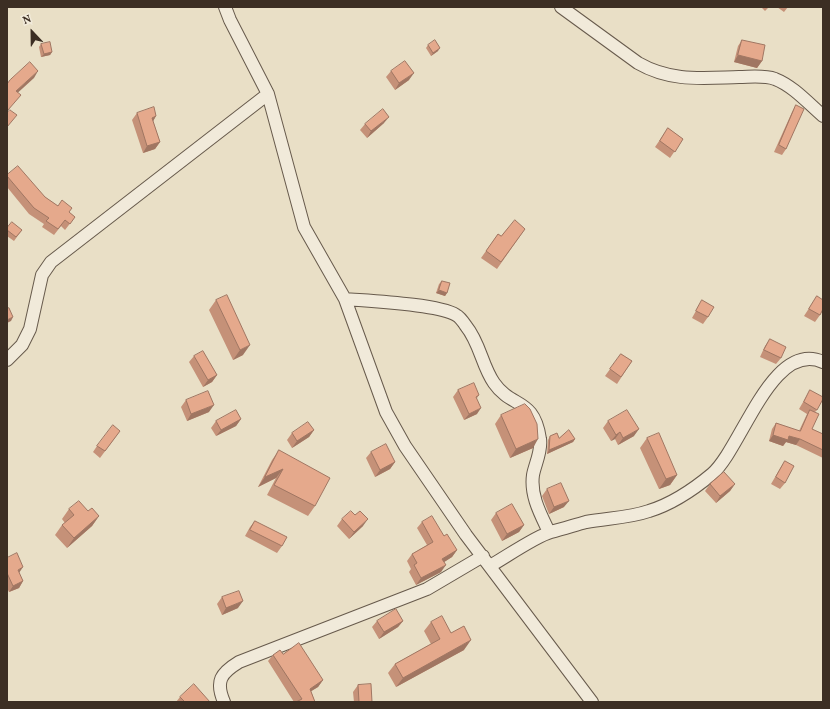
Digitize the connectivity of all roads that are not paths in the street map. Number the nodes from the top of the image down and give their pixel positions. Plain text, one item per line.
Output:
1 (225, 7) edge
2 (561, 7) edge
3 (268, 94) junction
4 (823, 116) edge
5 (345, 298) junction
6 (7, 360) edge
7 (823, 362) edge
8 (549, 532) junction
9 (483, 556) junction
10 (490, 566) junction
11 (224, 702) edge
12 (592, 702) edge

1 - 3 street
2 - 4 street
3 - 5 street
3 - 6 street
5 - 8 street
5 - 9 street
7 - 8 street
8 - 10 street
9 - 10 street
9 - 11 street
10 - 12 street

